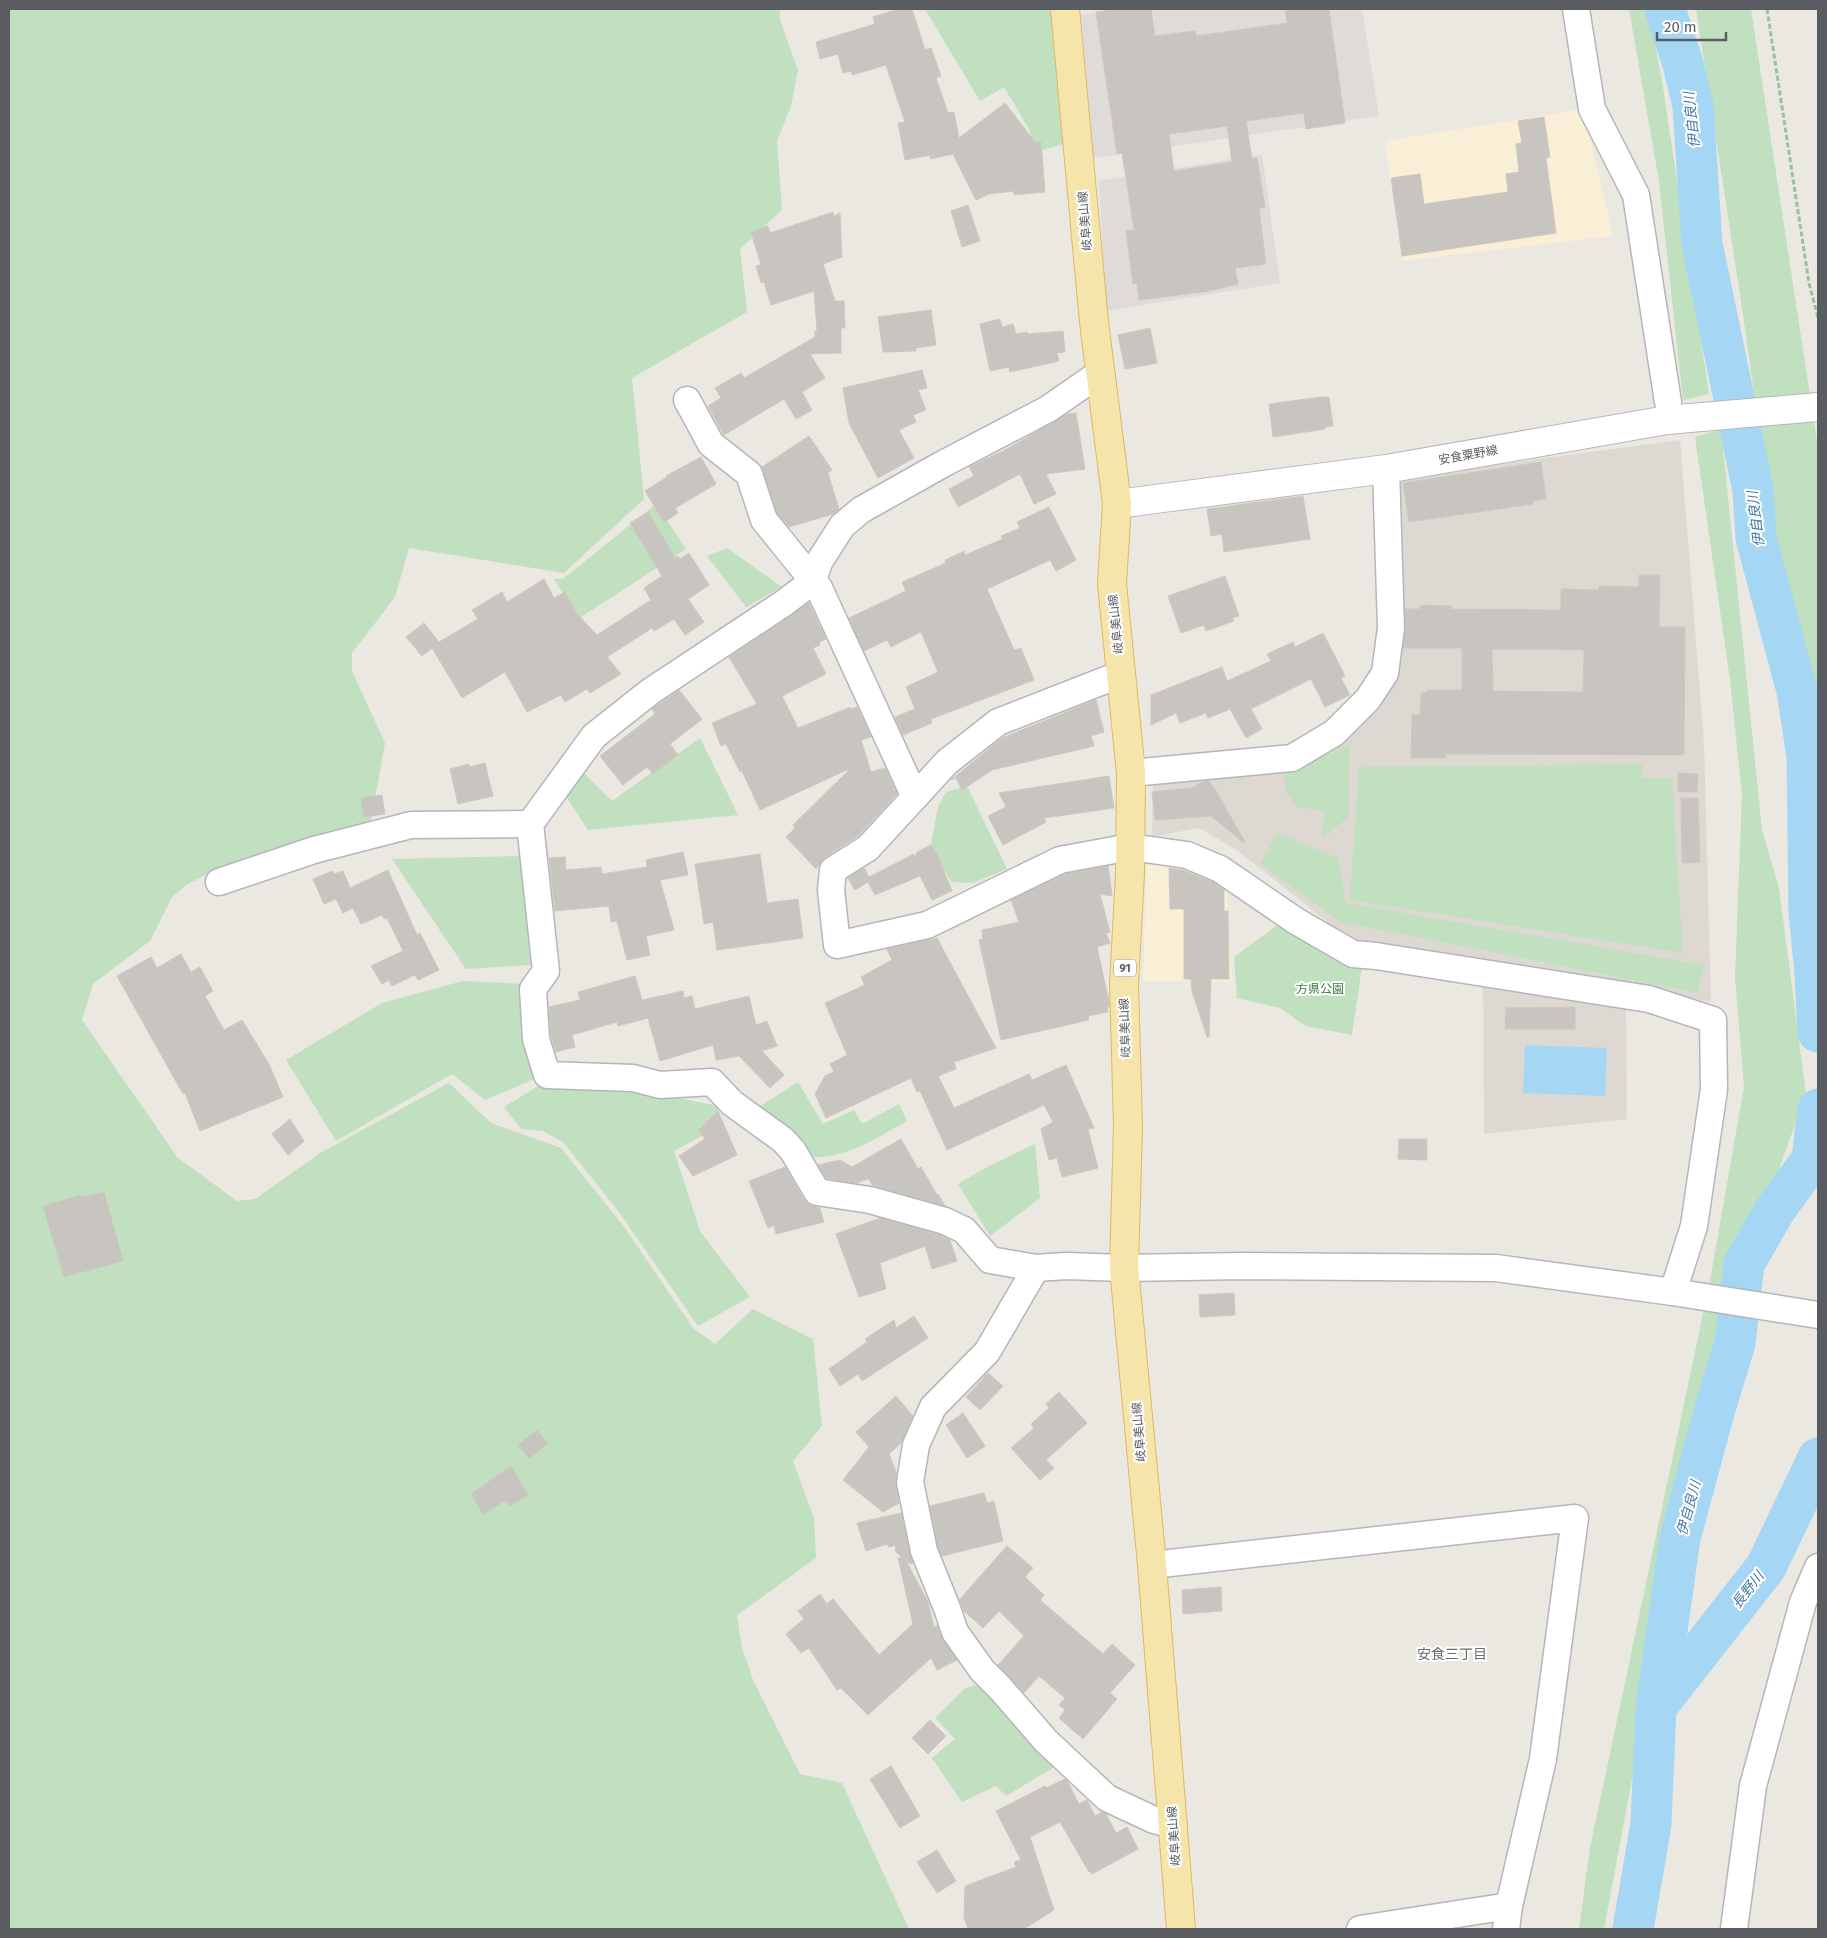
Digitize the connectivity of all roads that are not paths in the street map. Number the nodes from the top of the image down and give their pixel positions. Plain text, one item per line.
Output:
1 (1065, 9) edge
2 (1576, 9) edge
3 (1100, 373) junction
4 (687, 400) dead end
5 (1818, 407) edge
6 (1668, 411) junction
7 (1386, 469) junction
8 (1117, 504) junction
9 (813, 581) junction
10 (1121, 674) junction
11 (1131, 773) junction
12 (915, 797) junction
13 (530, 824) junction
14 (1130, 847) junction
15 (219, 882) dead end
16 (1036, 1268) junction
17 (1124, 1268) junction
18 (1678, 1293) junction
19 (1818, 1315) edge
20 (1152, 1565) junction
21 (1818, 1567) edge
22 (1173, 1825) junction
23 (1508, 1918) edge
24 (1181, 1929) edge
25 (1360, 1929) edge
26 (1734, 1929) edge

1 - 3 main road, 岐阜美山線 / 91
2 - 6 street
3 - 8 main road, 岐阜美山線 / 91
3 - 9 street
4 - 9 street
5 - 6 main road, 安食粟野線
6 - 7 main road, 安食粟野線
7 - 8 main road, 安食粟野線
7 - 11 street
8 - 10 main road, 岐阜美山線 / 91
9 - 12 street
9 - 13 street
10 - 11 main road, 岐阜美山線 / 91
10 - 12 street
11 - 14 main road, 岐阜美山線 / 91
12 - 14 street
13 - 15 street
13 - 16 street
14 - 17 main road, 岐阜美山線 / 91
14 - 18 street
16 - 17 street
16 - 22 street
17 - 18 street
17 - 20 main road, 岐阜美山線 / 91
18 - 19 street
20 - 22 main road, 岐阜美山線 / 91
20 - 23 street
21 - 26 street
22 - 24 main road, 岐阜美山線 / 91
23 - 25 street

